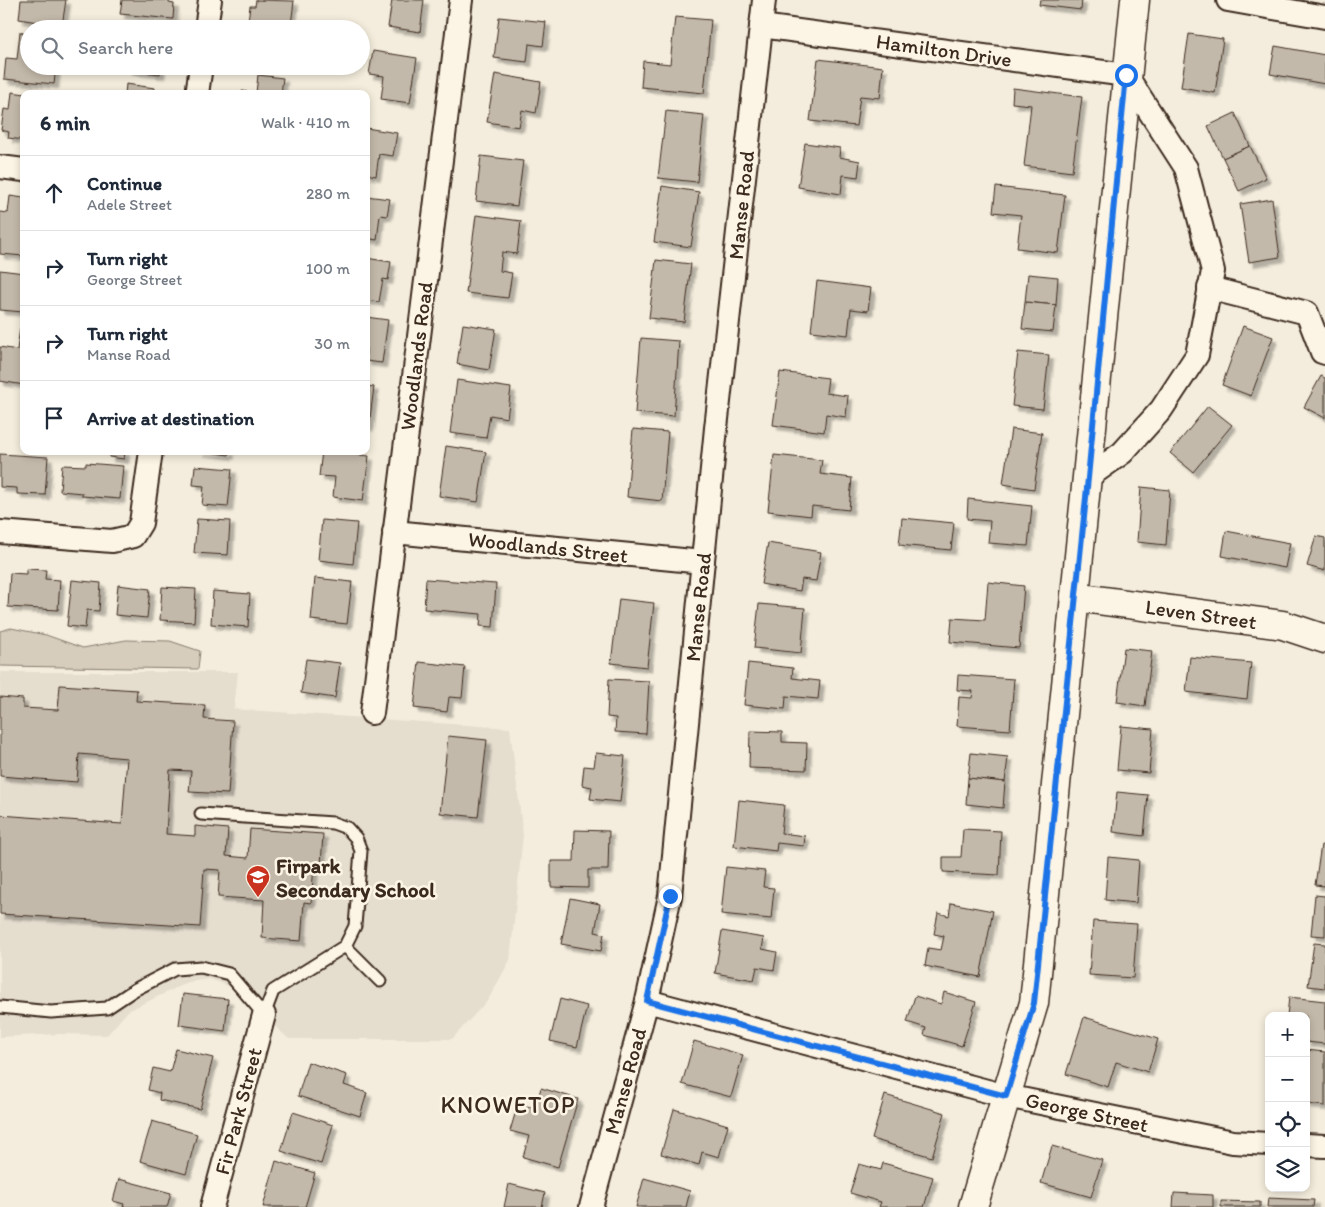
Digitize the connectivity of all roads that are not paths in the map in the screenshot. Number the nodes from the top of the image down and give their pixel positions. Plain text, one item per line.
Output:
1 (210, 0) edge
2 (461, 0) edge
3 (764, 0) edge
4 (1135, 0) edge
5 (1228, 0) edge
6 (1325, 17) edge
7 (207, 20) edge
8 (761, 26) junction
9 (200, 75) edge
10 (1126, 75) junction
11 (198, 90) edge
12 (0, 167) edge
13 (20, 170) edge
14 (1209, 288) junction
15 (1316, 309) edge
16 (1325, 353) edge
17 (150, 455) edge
18 (1088, 478) junction
19 (0, 532) edge
20 (394, 532) junction
21 (703, 562) junction
22 (1075, 597) junction
23 (1325, 639) edge
24 (372, 713) dead end
25 (201, 814) dead end
26 (345, 946) junction
27 (380, 981) dead end
28 (647, 1001) junction
29 (0, 1007) edge
30 (264, 1016) junction
31 (1006, 1096) junction
32 (1265, 1144) edge
33 (1310, 1145) edge
34 (1325, 1146) edge
35 (212, 1207) edge
36 (591, 1207) edge
37 (973, 1207) edge

1 - 7 street
2 - 20 street, Woodlands Road
3 - 8 street, Manse Road
4 - 10 street
5 - 6 street
8 - 10 street, Hamilton Drive
8 - 21 street, Manse Road
9 - 11 street
10 - 14 street
10 - 18 street
12 - 13 street
14 - 15 street
14 - 18 street
15 - 16 street
17 - 19 street
18 - 22 street
20 - 21 street, Woodlands Street
20 - 24 street, Woodlands Road
21 - 28 street, Manse Road
22 - 23 street, Leven Street
22 - 31 street
25 - 26 lane
26 - 27 lane
26 - 30 lane
28 - 31 street, George Street
28 - 36 street, Manse Road
29 - 30 lane
30 - 35 street, Fir Park Street
31 - 32 street, George Street
31 - 37 street
33 - 34 street

